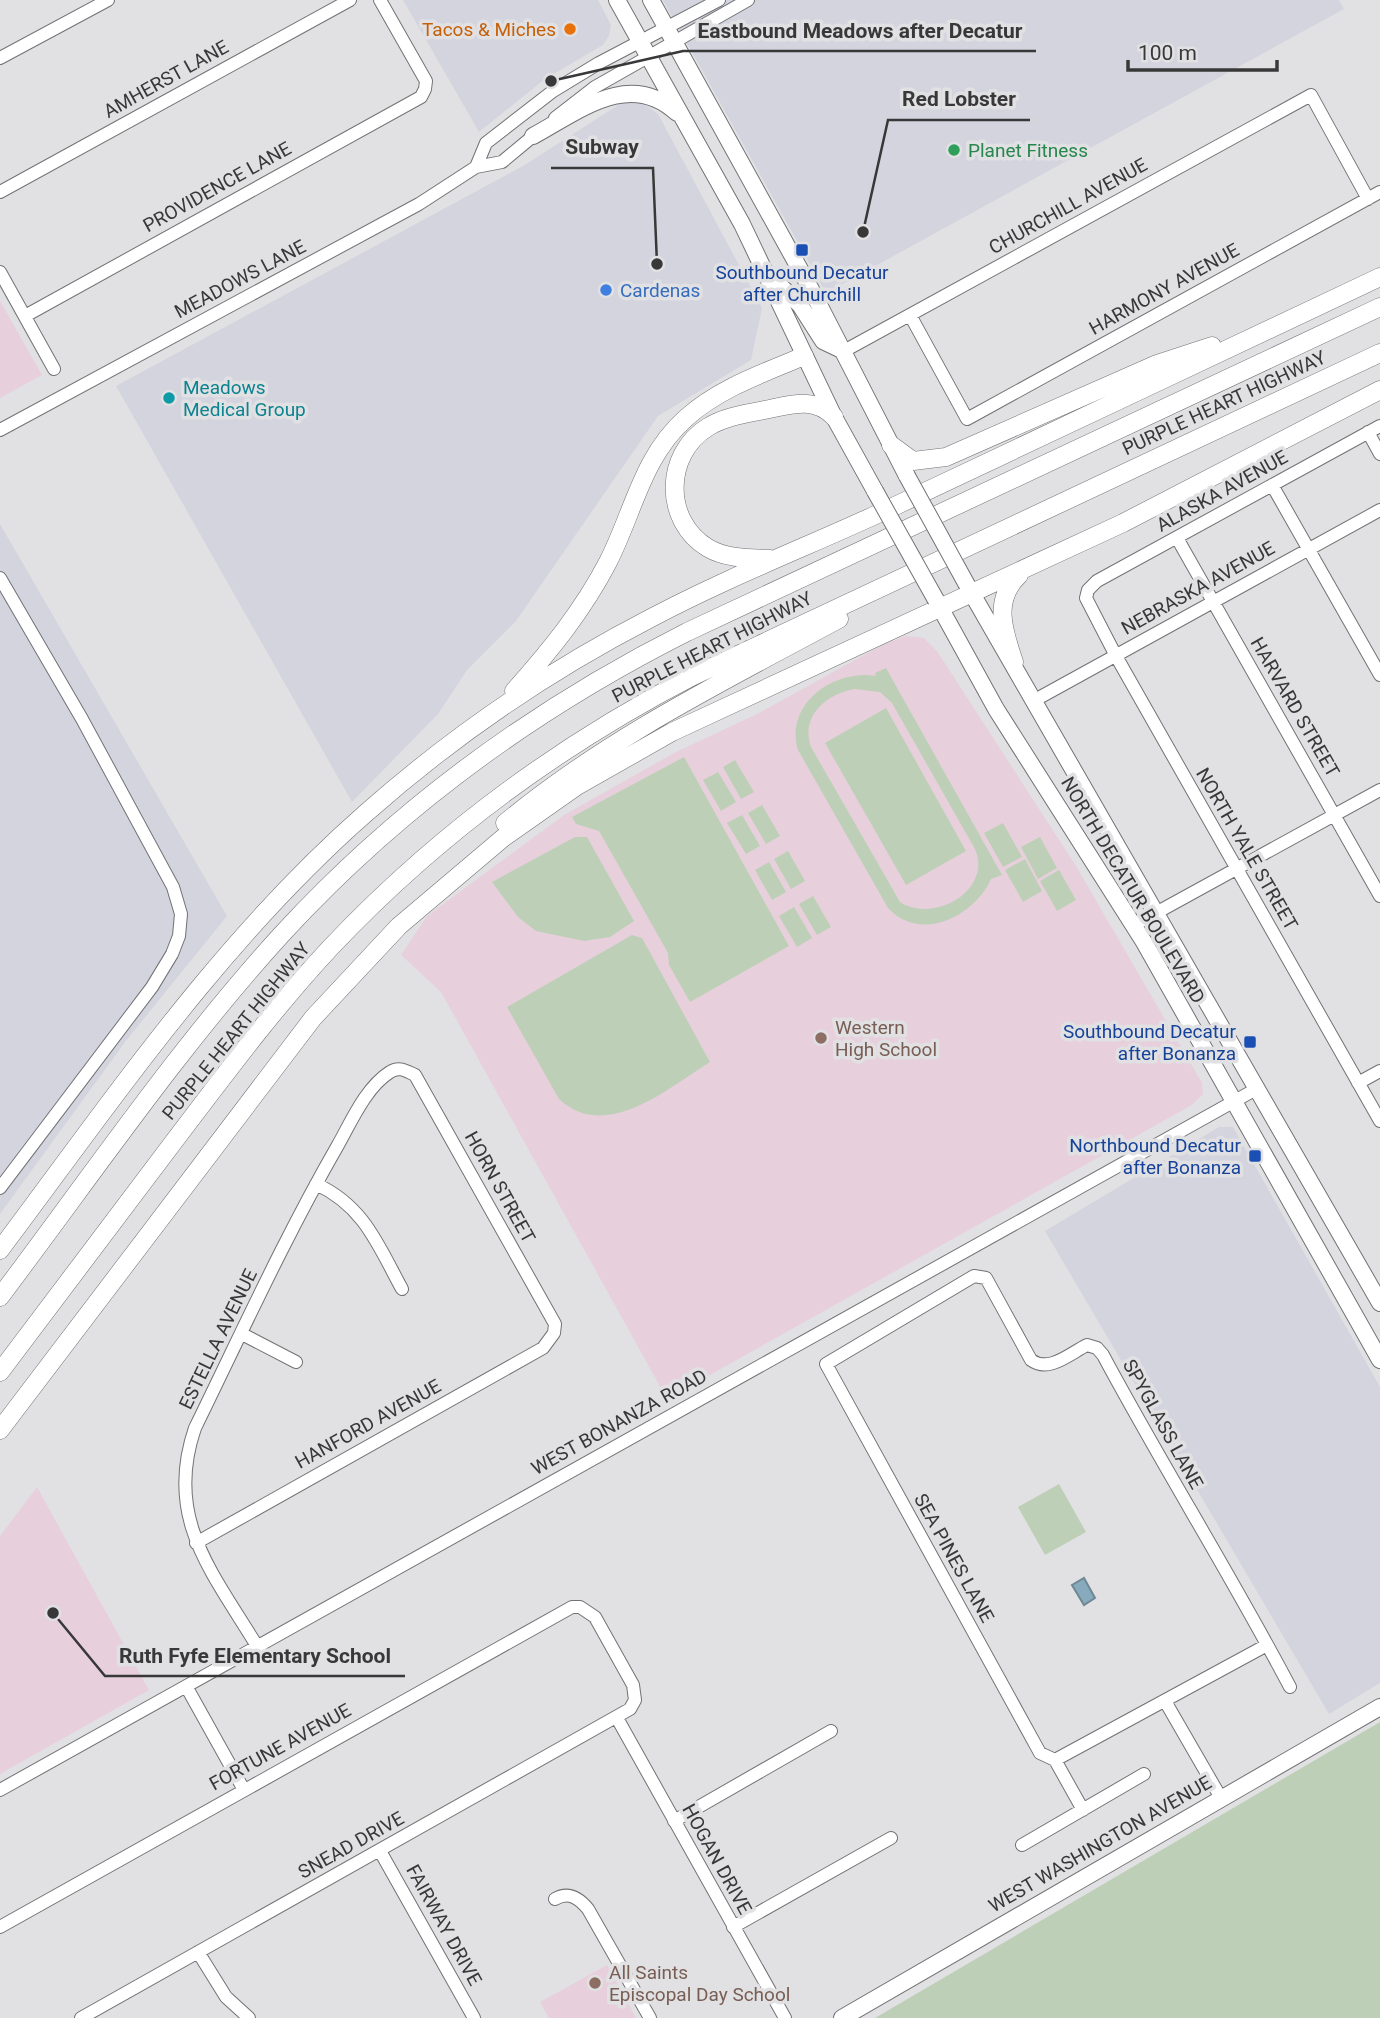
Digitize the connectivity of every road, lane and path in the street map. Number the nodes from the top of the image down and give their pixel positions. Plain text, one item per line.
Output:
1 (108, 0) edge
2 (350, 0) edge
3 (380, 0) edge
4 (617, 0) edge
5 (651, 0) edge
6 (719, 0) edge
7 (748, 0) edge
8 (670, 35) junction
9 (640, 41) junction
10 (649, 57) junction
11 (0, 58) edge
12 (690, 128) junction
13 (533, 136) junction
14 (476, 167) junction
15 (0, 192) edge
16 (1380, 192) edge
17 (1368, 199) junction
18 (0, 272) edge
19 (766, 272) junction
20 (1380, 276) edge
21 (1380, 307) edge
22 (910, 315) junction
23 (25, 316) junction
24 (1279, 324) junction
25 (844, 351) junction
26 (1380, 353) edge
27 (804, 356) junction
28 (54, 369) dead end
29 (1380, 390) edge
30 (834, 417) junction
31 (19, 420) junction
32 (0, 425) edge
33 (1380, 426) edge
34 (0, 430) edge
35 (1368, 432) junction
36 (891, 445) junction
37 (1380, 454) edge
38 (1272, 485) junction
39 (1380, 510) edge
40 (1005, 529) junction
41 (1177, 538) junction
42 (1309, 549) junction
43 (775, 560) junction
44 (1027, 569) junction
45 (0, 578) edge
46 (969, 589) junction
47 (1087, 593) joint
48 (1213, 602) junction
49 (938, 603) junction
50 (1116, 656) junction
51 (1014, 662) junction
52 (1380, 675) edge
53 (1035, 700) junction
54 (498, 710) junction
55 (1380, 790) edge
56 (1334, 815) junction
57 (1237, 869) junction
58 (446, 884) junction
59 (1380, 896) edge
60 (1157, 913) junction
61 (1134, 925) junction
62 (400, 1068) joint
63 (1380, 1071) edge
64 (1358, 1083) junction
65 (1258, 1088) junction
66 (1234, 1102) junction
67 (1380, 1121) edge
68 (316, 1184) junction
69 (0, 1188) edge
70 (0, 1250) edge
71 (402, 1289) dead end
72 (0, 1297) edge
73 (1380, 1303) edge
74 (554, 1333) joint
75 (242, 1334) junction
76 (1379, 1355) edge
77 (296, 1362) dead end
78 (827, 1368) joint
79 (0, 1373) edge
80 (0, 1430) edge
81 (196, 1543) junction
82 (1267, 1645) junction
83 (257, 1646) junction
84 (186, 1686) junction
85 (1290, 1687) dead end
86 (635, 1700) joint
87 (1165, 1701) junction
88 (1380, 1707) edge
89 (617, 1718) junction
90 (831, 1731) dead end
91 (1055, 1760) junction
92 (1144, 1774) dead end
93 (0, 1790) edge
94 (244, 1790) junction
95 (1220, 1798) junction
96 (1083, 1810) junction
97 (674, 1821) junction
98 (891, 1838) dead end
99 (1022, 1845) dead end
100 (380, 1851) junction
101 (555, 1899) dead end
102 (0, 1927) edge
103 (733, 1927) junction
104 (198, 1952) junction
105 (90, 2016) edge
106 (249, 2018) edge
107 (474, 2018) edge
108 (650, 2018) edge
109 (785, 2018) edge
110 (842, 2018) edge

1 - 11 street
2 - 15 street, AMHERST LANE
3 - 23 street, PROVIDENCE LANE
4 - 9 main road
5 - 8 main road, NORTH DECATUR BOULEVARD
6 - 8 street, MEADOWS LANE
7 - 8 street, MEADOWS LANE
8 - 9 street, MEADOWS LANE
8 - 10 street, MEADOWS LANE
8 - 25 main road, NORTH DECATUR BOULEVARD
9 - 10 main road
9 - 14 street, MEADOWS LANE
10 - 12 main road
10 - 13 street, MEADOWS LANE
12 - 13 main road
12 - 19 main road
13 - 14 street, MEADOWS LANE
14 - 31 street, MEADOWS LANE
16 - 17 street, HARMONY AVENUE
17 - 22 street, CHURCHILL AVENUE
17 - 22 street, HARMONY AVENUE
18 - 23 street
19 - 25 main road
19 - 27 main road, NORTH DECATUR BOULEVARD
20 - 24 highway
21 - 72 highway, PURPLE HEART HIGHWAY
22 - 25 street, CHURCHILL AVENUE
23 - 28 street
24 - 36 highway
24 - 43 highway
25 - 27 main road
25 - 36 main road, NORTH DECATUR BOULEVARD
26 - 40 highway, PURPLE HEART HIGHWAY
27 - 30 main road, NORTH DECATUR BOULEVARD
27 - 54 highway
29 - 44 highway
30 - 43 highway
30 - 49 main road, NORTH DECATUR BOULEVARD, bridge
31 - 32 street, MEADOWS LANE
31 - 34 street, MEADOWS LANE
33 - 35 street, ALASKA AVENUE
35 - 37 street
35 - 38 street, ALASKA AVENUE
36 - 46 main road, NORTH DECATUR BOULEVARD, bridge
38 - 41 street, ALASKA AVENUE
38 - 42 street
39 - 42 street, NEBRASKA AVENUE
40 - 58 highway
40 - 79 highway, PURPLE HEART HIGHWAY
41 - 47 street, ALASKA AVENUE
41 - 48 street, HARVARD STREET
42 - 48 street, NEBRASKA AVENUE
42 - 52 street
43 - 54 highway
44 - 46 highway
44 - 51 highway
45 - 69 street
46 - 49 highway
46 - 51 main road, NORTH DECATUR BOULEVARD
47 - 50 street, NORTH YALE STREET
48 - 50 street, NEBRASKA AVENUE
48 - 56 street, HARVARD STREET
49 - 58 highway
49 - 61 main road, NORTH DECATUR BOULEVARD
50 - 53 street, NEBRASKA AVENUE
50 - 57 street, NORTH YALE STREET
51 - 53 main road, NORTH DECATUR BOULEVARD
53 - 60 main road, NORTH DECATUR BOULEVARD
54 - 70 highway
55 - 56 street
56 - 57 street
56 - 59 street, HARVARD STREET
57 - 60 street
57 - 64 street, NORTH YALE STREET
58 - 80 highway
60 - 61 street
60 - 65 main road, NORTH DECATUR BOULEVARD
61 - 66 main road, NORTH DECATUR BOULEVARD
62 - 68 street, ESTELLA AVENUE
62 - 74 street, HORN STREET
63 - 64 street
64 - 67 street, NORTH YALE STREET
65 - 66 street, WEST BONANZA ROAD
65 - 73 main road, NORTH DECATUR BOULEVARD
66 - 76 main road, NORTH DECATUR BOULEVARD
66 - 83 street, WEST BONANZA ROAD
68 - 71 street
68 - 75 street, ESTELLA AVENUE
74 - 81 street, HANFORD AVENUE
75 - 77 street
75 - 81 street, ESTELLA AVENUE
78 - 82 street, SPYGLASS LANE
78 - 91 street, SEA PINES LANE
81 - 83 street, ESTELLA AVENUE
82 - 85 street, SPYGLASS LANE
82 - 87 street
83 - 84 street, WEST BONANZA ROAD
84 - 93 street, WEST BONANZA ROAD
84 - 94 street
86 - 89 street, SNEAD DRIVE
86 - 94 street, FORTUNE AVENUE
87 - 91 street
87 - 95 street
88 - 95 main road, WEST WASHINGTON AVENUE
89 - 97 street, HOGAN DRIVE
89 - 100 street, SNEAD DRIVE
90 - 97 street
91 - 96 street, SEA PINES LANE
92 - 96 street
94 - 102 street, FORTUNE AVENUE
95 - 110 main road, WEST WASHINGTON AVENUE
96 - 99 street
97 - 103 street, HOGAN DRIVE
98 - 103 street
100 - 104 street, SNEAD DRIVE
100 - 107 street, FAIRWAY DRIVE
101 - 108 street
103 - 109 street, HOGAN DRIVE
104 - 105 street, SNEAD DRIVE
104 - 106 street

